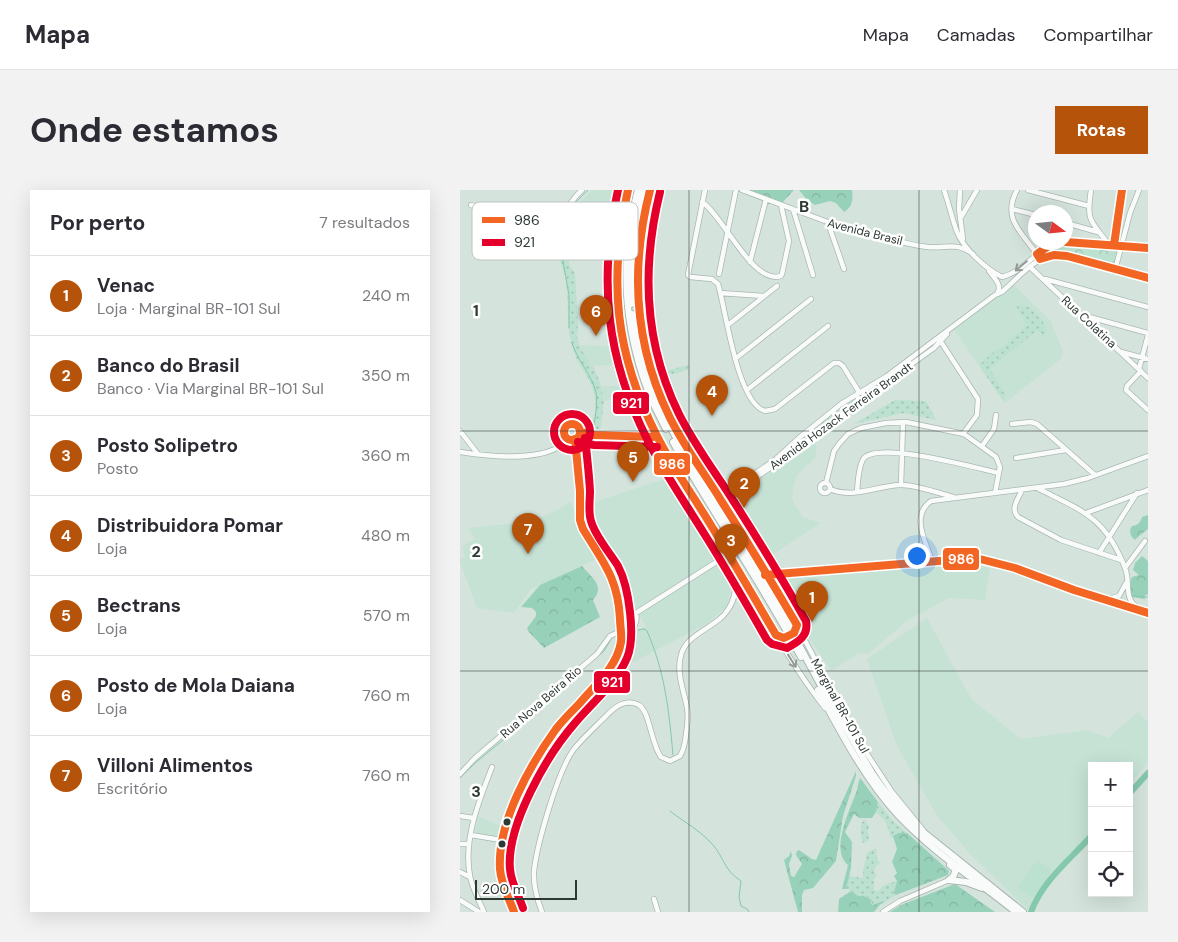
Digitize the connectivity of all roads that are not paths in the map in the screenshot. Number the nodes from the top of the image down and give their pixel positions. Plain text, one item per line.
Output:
1 (582, 190) edge
2 (643, 190) edge
3 (650, 190) edge
4 (705, 190) edge
5 (736, 190) edge
6 (742, 190) edge
7 (944, 190) edge
8 (960, 190) edge
9 (977, 190) edge
10 (1017, 190) edge
11 (1028, 190) edge
12 (1091, 190) edge
13 (1122, 190) edge
14 (1140, 190) edge
15 (766, 199) junction
16 (572, 202) edge
17 (702, 202) junction
18 (949, 203) junction
19 (958, 204) junction
20 (781, 205) junction
21 (1089, 206) junction
22 (793, 209) junction
23 (965, 209) junction
24 (1012, 209) junction
25 (638, 211) edge
26 (1028, 213) edge
27 (959, 220) junction
28 (828, 223) junction
29 (1073, 225) edge
30 (1098, 232) junction
31 (727, 233) junction
32 (958, 234) junction
33 (963, 240) junction
34 (1073, 242) edge
35 (951, 245) junction
36 (1111, 245) junction
37 (1121, 247) junction
38 (1148, 248) edge
39 (1042, 250) edge
40 (1038, 253) junction
41 (973, 254) junction
42 (1040, 259) junction
43 (617, 260) edge
44 (626, 260) edge
45 (632, 260) edge
46 (750, 262) junction
47 (1030, 267) junction
48 (987, 268) junction
49 (844, 269) dead end
50 (1115, 270) junction
51 (720, 274) dead end
52 (813, 275) dead end
53 (1003, 276) junction
54 (1148, 278) edge
55 (1043, 279) junction
56 (999, 284) junction
57 (776, 286) dead end
58 (1008, 286) junction
59 (720, 293) junction
60 (997, 294) junction
61 (764, 296) junction
62 (811, 299) dead end
63 (1148, 307) edge
64 (1081, 314) junction
65 (957, 324) junction
66 (728, 325) junction
67 (828, 326) dead end
68 (1148, 334) edge
69 (941, 342) junction
70 (1120, 351) junction
71 (1142, 357) junction
72 (736, 359) junction
73 (1148, 359) edge
74 (1140, 370) junction
75 (1148, 378) edge
76 (747, 390) junction
77 (860, 392) junction
78 (654, 395) junction
79 (864, 398) junction
80 (641, 402) junction
81 (1148, 410) edge
82 (996, 415) dead end
83 (903, 422) junction
84 (1012, 424) dead end
85 (460, 431) edge
86 (564, 432) junction
87 (580, 432) junction
88 (963, 434) junction
89 (658, 437) junction
90 (575, 439) junction
91 (982, 446) junction
92 (556, 448) junction
93 (1066, 450) junction
94 (460, 452) edge
95 (902, 453) junction
96 (478, 454) junction
97 (1148, 455) edge
98 (1016, 458) dead end
99 (766, 469) junction
100 (999, 473) junction
101 (1095, 475) junction
102 (826, 483) junction
103 (901, 485) junction
104 (1056, 486) junction
105 (1037, 488) junction
106 (830, 489) junction
107 (1022, 490) junction
108 (1148, 490) edge
109 (928, 491) junction
110 (857, 492) junction
111 (995, 493) junction
112 (1138, 493) junction
113 (717, 494) junction
114 (1054, 497) junction
115 (956, 498) junction
116 (1120, 500) junction
117 (931, 501) junction
118 (724, 505) junction
119 (1127, 509) junction
120 (1086, 513) junction
121 (1109, 536) junction
122 (1145, 541) dead end
123 (1098, 553) junction
124 (729, 554) junction
125 (1121, 560) junction
126 (932, 561) junction
127 (1125, 568) junction
128 (738, 571) junction
129 (765, 575) junction
130 (1126, 582) junction
131 (1106, 600) junction
132 (1139, 609) junction
133 (1148, 613) edge
134 (797, 625) junction
135 (621, 631) junction
136 (794, 633) dead end
137 (776, 635) junction
138 (788, 637) dead end
139 (621, 640) junction
140 (833, 718) junction
141 (492, 767) dead end
142 (460, 774) edge
143 (460, 816) edge
144 (474, 818) junction
145 (910, 826) junction
146 (923, 832) junction
147 (471, 835) junction
148 (501, 840) junction
149 (460, 844) edge
150 (469, 844) junction
151 (460, 872) edge
152 (470, 877) junction
153 (949, 880) junction
154 (989, 891) junction
155 (654, 899) dead end
156 (460, 900) edge
157 (1018, 911) edge
158 (479, 912) edge
159 (484, 912) edge
160 (514, 912) edge
161 (542, 912) edge
162 (658, 912) edge
163 (884, 912) edge

1 - 16 street
2 - 25 highway
3 - 78 street, Marginal BR-101 Sul
4 - 17 street
5 - 31 street
6 - 15 street, Avenida Brasil
7 - 18 street
8 - 19 street
9 - 23 street
10 - 24 street
11 - 21 street
12 - 21 street
13 - 36 street
14 - 37 street
15 - 20 street, Avenida Brasil
15 - 46 street
17 - 31 street
17 - 59 street
18 - 19 street
18 - 32 street
19 - 23 street
19 - 27 street
20 - 22 street, Avenida Brasil
20 - 46 street
21 - 30 street
22 - 28 street, Avenida Brasil
22 - 52 street
23 - 27 street
24 - 26 street
24 - 40 street
27 - 33 street
28 - 35 street, Avenida Brasil
28 - 49 street
29 - 30 street
30 - 36 street
31 - 46 street
31 - 51 street
32 - 33 street
32 - 35 street
33 - 41 street
34 - 36 street
35 - 41 street, Avenida Brasil
36 - 37 street
37 - 38 street
37 - 50 street
39 - 40 street
40 - 42 street
40 -> 53 street
41 - 48 street
42 - 47 street, Avenida Hozack Ferreira Brandt
42 - 50 street
43 - 80 street
44 - 78 highway
45 - 78 highway
47 - 55 street, Rua Colatina
47 - 58 street, Avenida Hozack Ferreira Brandt
48 - 53 street
48 - 56 street
50 - 54 street
53 - 56 street
53 - 58 street
55 - 63 street
55 - 64 street, Rua Colatina
56 - 58 street
56 - 60 street
57 - 61 street
58 - 60 street, Avenida Hozack Ferreira Brandt
59 - 61 street
59 - 66 street
60 - 65 street, Avenida Hozack Ferreira Brandt
61 - 66 street
62 - 72 street
64 - 68 street
64 - 70 street, Rua Colatina
65 - 69 street, Avenida Hozack Ferreira Brandt
65 - 77 street, Avenida Hozack Ferreira Brandt
66 - 72 street
67 - 76 street
68 - 71 street
69 - 79 street, Avenida Hozack Ferreira Brandt
69 - 88 street
70 - 71 street
70 - 74 street, Rua Colatina
71 - 73 street
71 - 74 street
72 - 76 street
74 - 75 street, Rua Colatina
74 - 81 street
76 - 77 street
77 - 79 street
77 - 99 street, Avenida Hozack Ferreira Brandt
78 - 80 street
78 - 113 street, Marginal BR-101 Sul
78 - 140 highway
78 - 146 highway
79 - 99 street, Avenida Hozack Ferreira Brandt
80 - 89 street
82 - 91 street
83 - 88 street
83 - 95 street
83 - 102 street
84 - 93 street
85 - 96 street
86 - 87 street
86 - 90 street
86 - 92 street
87 - 89 street
87 - 90 street
88 - 91 street
89 - 124 street
90 - 92 street
90 - 135 street
91 - 100 street
92 - 96 street
93 - 98 street
93 - 101 street
94 - 96 street
95 - 100 street
95 - 103 street
95 - 110 street
97 - 101 street
99 - 113 street, Avenida Hozack Ferreira Brandt
99 - 118 street, Avenida Hozack Ferreira Brandt
100 - 111 street
101 - 104 street
102 - 106 street
102 - 106 street
103 - 109 street
103 - 110 street
104 - 105 street
104 - 114 street
105 - 107 street
105 - 114 street
106 - 110 street
107 - 111 street
107 - 123 street
108 - 112 street
109 - 115 street
109 - 117 street
111 - 115 street
112 - 116 street
112 - 119 street
113 - 118 street, Marginal BR-101 Sul
114 - 120 street
115 - 117 street
116 - 119 street
116 - 120 street
117 - 126 street
118 - 129 street, Marginal BR-101 Sul
119 - 121 street
120 - 121 street
121 - 123 street
121 - 125 street
122 - 127 street
123 - 125 street
124 - 128 street
124 - 139 street
125 - 127 street
126 - 129 street
126 - 131 street
127 - 130 street
128 - 137 street
128 - 161 street
129 - 134 street, Marginal BR-101 Sul
130 - 131 street
130 - 132 street
131 - 132 street
132 - 133 street
134 - 136 street
134 - 146 street, Marginal BR-101 Sul
135 - 139 street
135 - 142 street, Rua Nova Beira Rio
137 - 138 street
137 -> 140 street
139 - 148 street
140 - 145 highway
141 - 144 street
143 - 144 street
144 - 147 street
145 - 153 highway
145 - 154 highway
146 - 157 highway
147 - 148 street
147 - 150 street
148 - 160 street
149 - 150 street
150 - 152 street
151 - 152 street
152 - 159 street
153 - 154 highway
153 - 163 street
154 - 157 highway
155 - 162 street
156 - 158 street

